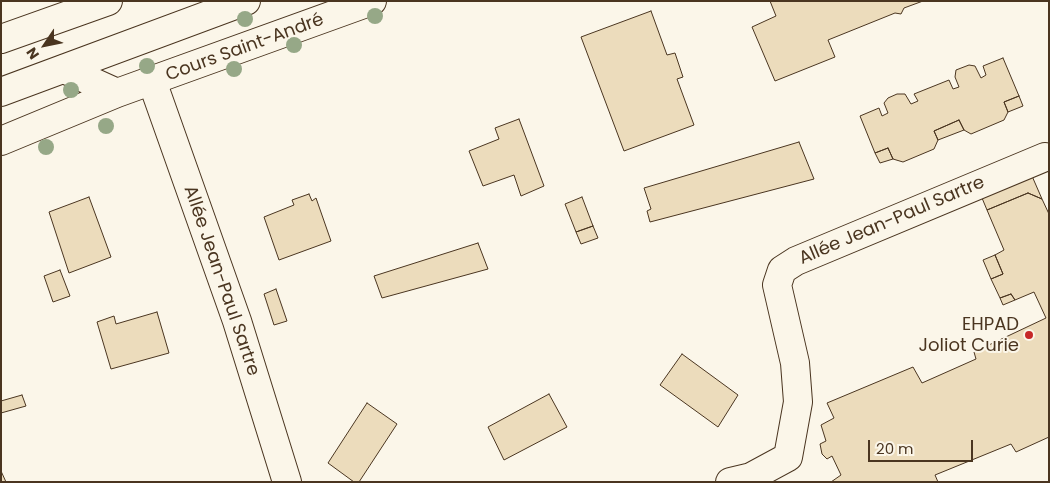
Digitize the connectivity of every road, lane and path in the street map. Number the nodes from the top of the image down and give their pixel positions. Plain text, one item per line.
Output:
1 (108, 1) edge
2 (246, 1) edge
3 (372, 1) edge
4 (1, 40) edge
5 (64, 69) junction
6 (152, 81) junction
7 (1, 92) edge
8 (117, 93) junction
9 (1, 142) edge
10 (1047, 160) edge
11 (287, 482) edge
12 (730, 482) edge

1 - 4 street
2 - 5 street
3 - 6 street, Cours Saint-André
5 - 7 street
5 - 8 street
6 - 8 street, Cours Saint-André
6 - 11 street, Allée Jean-Paul Sartre
8 - 9 street, Cours Saint-André
10 - 12 street, Allée Jean-Paul Sartre

